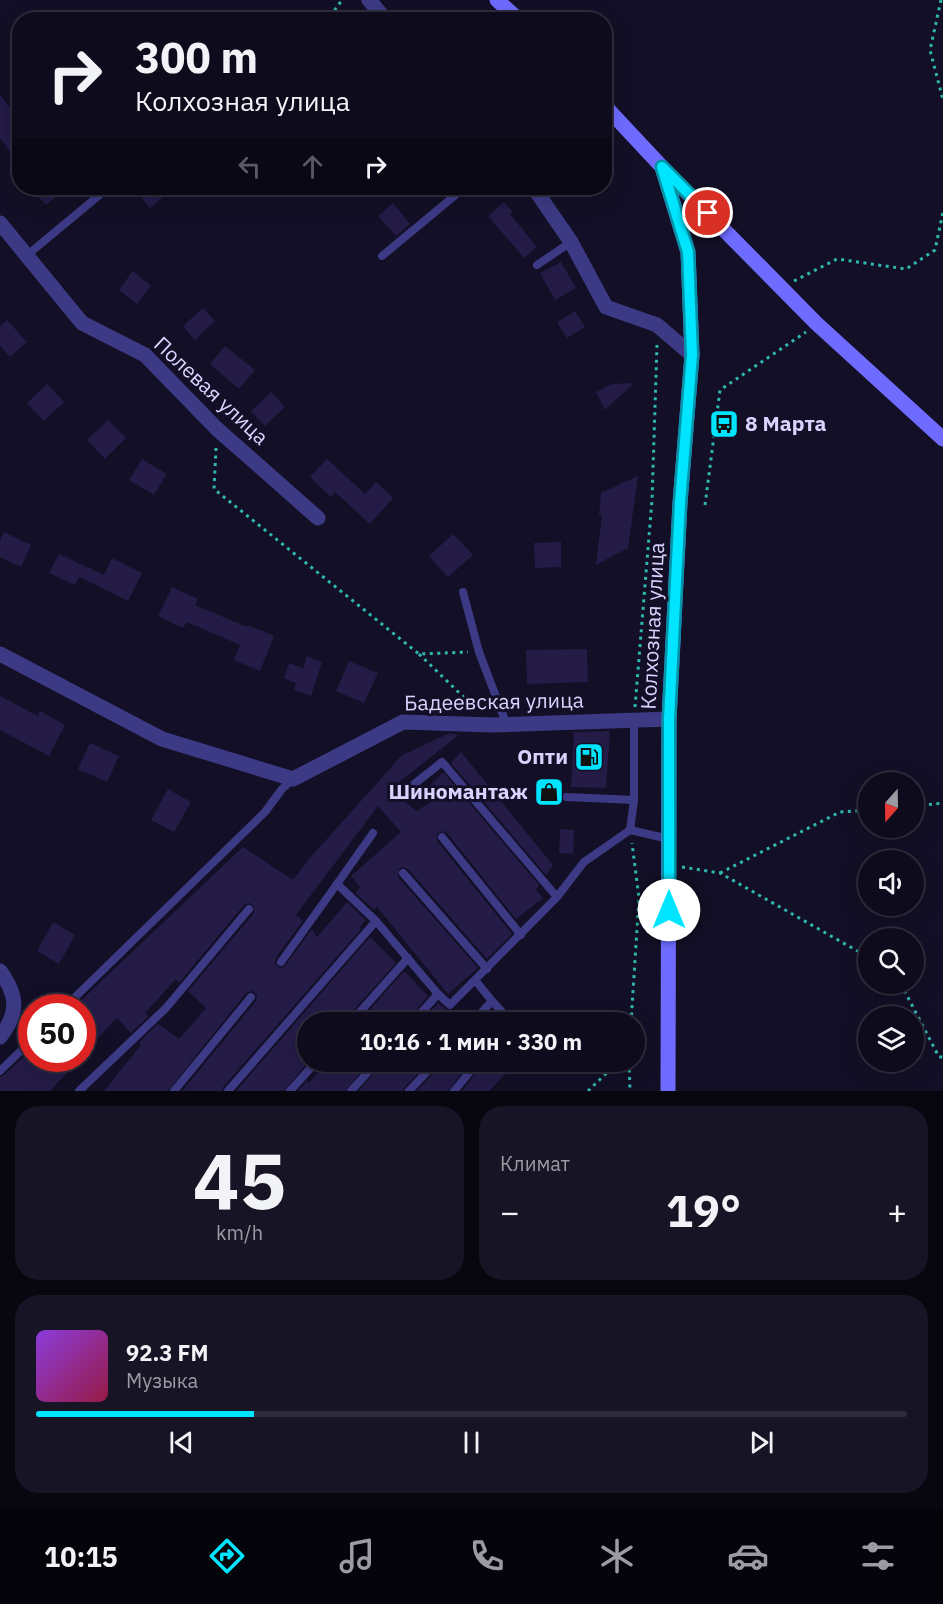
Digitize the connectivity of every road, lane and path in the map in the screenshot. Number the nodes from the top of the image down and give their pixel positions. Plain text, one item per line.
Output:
1 (342, 0) edge
2 (369, 0) edge
3 (497, 0) edge
4 (941, 0) edge
5 (333, 12) edge
6 (379, 12) edge
7 (510, 12) edge
8 (943, 100) edge
9 (612, 114) edge
10 (662, 167) junction
11 (100, 195) edge
12 (455, 195) edge
13 (539, 195) edge
14 (943, 212) edge
15 (0, 223) edge
16 (571, 242) junction
17 (382, 255) dead end
18 (26, 256) junction
19 (537, 265) dead end
20 (783, 290) junction
21 (816, 323) junction
22 (657, 325) junction
23 (692, 355) junction
24 (217, 429) junction
25 (943, 439) edge
26 (705, 505) dead end
27 (318, 518) dead end
28 (463, 591) dead end
29 (479, 652) junction
30 (0, 654) edge
31 (419, 654) junction
32 (634, 720) junction
33 (669, 720) junction
34 (499, 724) junction
35 (293, 779) junction
36 (408, 789) dead end
37 (566, 797) dead end
38 (634, 800) junction
39 (943, 803) edge
40 (924, 805) edge
41 (858, 811) edge
42 (630, 830) junction
43 (373, 833) dead end
44 (442, 837) dead end
45 (669, 838) junction
46 (669, 865) junction
47 (403, 873) dead end
48 (720, 873) junction
49 (337, 884) junction
50 (557, 897) junction
51 (249, 909) dead end
52 (376, 921) junction
53 (521, 935) junction
54 (858, 951) edge
55 (408, 958) junction
56 (281, 962) dead end
57 (487, 969) junction
58 (0, 971) edge
59 (475, 980) junction
60 (78, 994) edge
61 (438, 994) junction
62 (906, 994) edge
63 (251, 997) dead end
64 (492, 1000) junction
65 (360, 1012) edge
66 (422, 1012) edge
67 (482, 1012) edge
68 (502, 1012) edge
69 (632, 1012) edge
70 (0, 1037) edge
71 (18, 1054) edge
72 (943, 1057) edge
73 (0, 1071) edge
74 (307, 1072) edge
75 (368, 1072) edge
76 (427, 1072) edge
77 (470, 1072) edge
78 (608, 1072) edge
79 (629, 1072) edge
80 (79, 1091) edge
81 (174, 1091) edge
82 (228, 1091) edge
83 (291, 1091) edge
84 (351, 1091) edge
85 (409, 1091) edge
86 (454, 1091) edge
87 (588, 1091) edge
88 (630, 1091) edge
89 (668, 1091) edge

1 - 5 path
2 - 6 street
3 - 7 main road
4 - 8 path
9 - 10 main road, Колхозная улица
10 - 20 main road, Колхозная улица
10 - 23 main road, Колхозная улица
11 - 18 lane
12 - 17 lane
13 - 16 street
14 - 20 path
15 - 18 street, Полевая улица
16 - 19 lane
16 - 22 street
18 - 24 street, Полевая улица
20 - 21 main road, Колхозная улица
21 - 25 main road, Колхозная улица
21 - 26 path
22 - 23 street
22 - 32 path
23 - 33 main road, Колхозная улица
24 - 27 street, Полевая улица
24 - 31 path
28 - 29 lane
29 - 31 path
29 - 34 lane
30 - 35 street
31 - 34 path
32 - 33 street, Бадеевская улица
32 - 34 street, Бадеевская улица
32 - 38 lane
33 - 45 main road, Колхозная улица
34 - 35 street, Бадеевская улица
35 - 60 lane
36 - 50 lane
37 - 38 lane
38 - 42 lane
39 - 40 path
41 - 48 path
42 - 45 lane
42 - 50 lane
42 - 69 path
43 - 49 lane
44 - 53 lane
45 - 46 main road, Колхозная улица
46 - 48 path
46 - 89 main road, Колхозная улица
47 - 57 lane
48 - 54 path
49 - 52 lane
49 - 56 lane
50 - 53 lane
51 - 80 lane
52 - 55 lane
52 - 82 lane
53 - 57 lane
55 - 61 lane
55 - 65 lane
57 - 59 lane
58 - 70 street
59 - 61 lane
59 - 64 lane
61 - 66 lane
62 - 72 path
63 - 81 lane
64 - 67 lane
64 - 68 lane
71 - 73 lane
74 - 83 lane
75 - 84 lane
76 - 85 lane
77 - 86 lane
78 - 87 path
79 - 88 path

